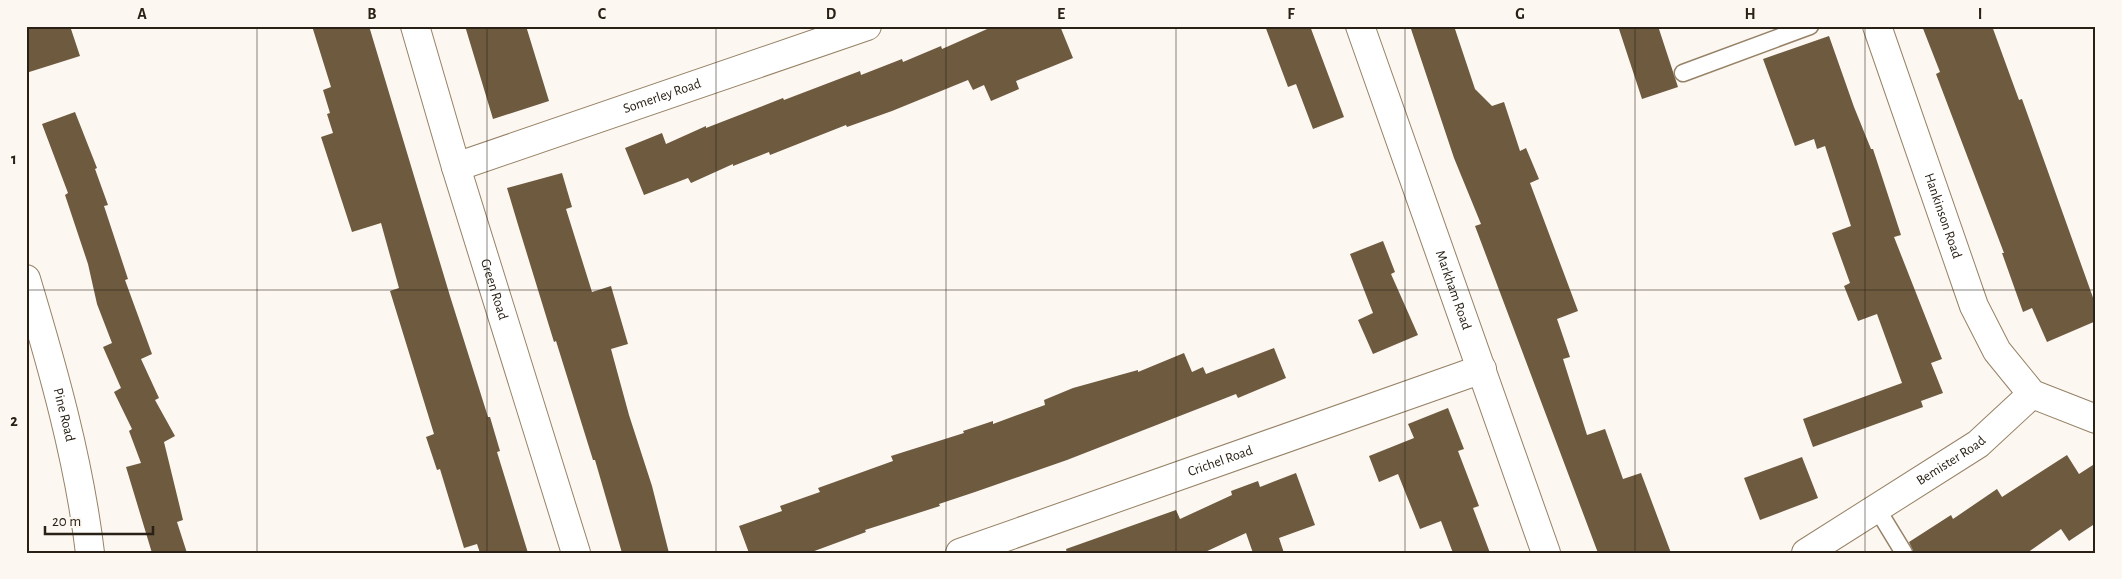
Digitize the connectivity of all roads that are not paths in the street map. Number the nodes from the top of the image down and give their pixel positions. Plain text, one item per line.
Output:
1 (415, 26) edge
2 (865, 26) edge
3 (1360, 26) edge
4 (1810, 26) edge
5 (1877, 26) edge
6 (1683, 73) dead end
7 (456, 167) junction
8 (26, 279) edge
9 (1482, 369) junction
10 (2032, 394) junction
11 (2096, 419) edge
12 (1876, 508) junction
13 (90, 553) edge
14 (576, 553) edge
15 (960, 553) edge
16 (1546, 553) edge
17 (1806, 553) edge
18 (1904, 553) edge

1 - 7 street, Green Road
2 - 7 street, Somerley Road
3 - 9 street, Markham Road
4 - 6 lane
5 - 10 street, Hankinson Road
7 - 14 street, Green Road
8 - 13 street, Pine Road
9 - 15 street, Crichel Road
9 - 16 street, Markham Road
10 - 11 street
10 - 12 street, Bemister Road
12 - 17 street, Bemister Road
12 - 18 lane

